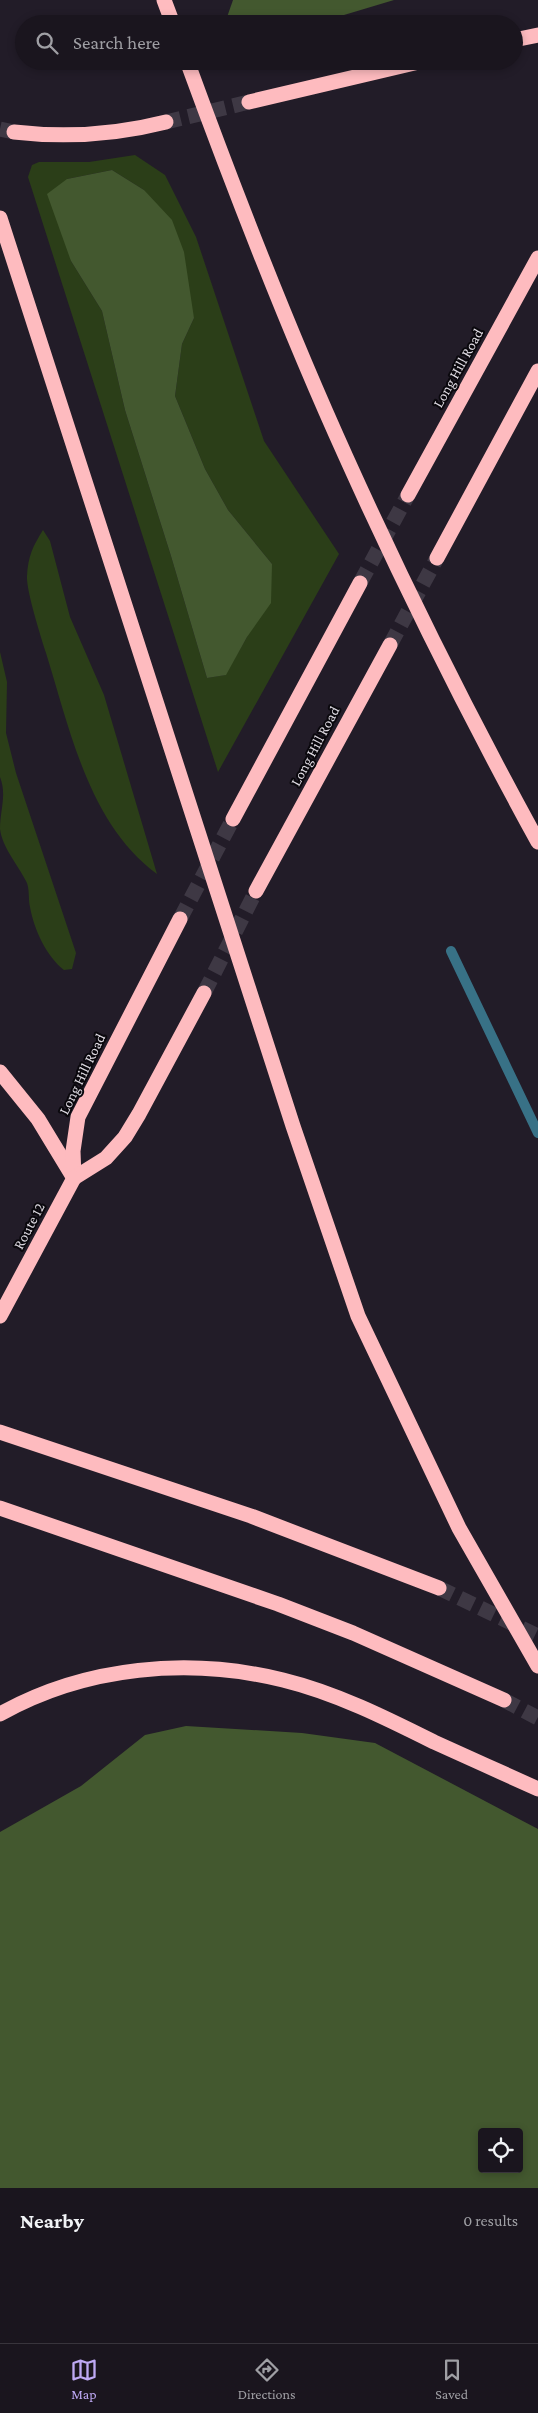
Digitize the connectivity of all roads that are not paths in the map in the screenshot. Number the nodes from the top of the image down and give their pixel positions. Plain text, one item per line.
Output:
1 (164, 0) edge
2 (170, 15) edge
3 (538, 35) edge
4 (523, 38) edge
5 (523, 45) edge
6 (538, 47) edge
7 (190, 70) edge
8 (384, 70) edge
9 (249, 102) tunnel mouth
10 (166, 122) tunnel mouth
11 (14, 132) tunnel mouth
12 (0, 218) edge
13 (538, 258) edge
14 (538, 372) edge
15 (408, 494) tunnel mouth
16 (437, 558) tunnel mouth
17 (360, 583) tunnel mouth
18 (390, 645) tunnel mouth
19 (233, 819) tunnel mouth
20 (538, 842) edge
21 (256, 891) tunnel mouth
22 (180, 919) tunnel mouth
23 (204, 993) tunnel mouth
24 (0, 1072) edge
25 (74, 1178) junction
26 (0, 1316) edge
27 (0, 1432) edge
28 (0, 1508) edge
29 (439, 1588) tunnel mouth
30 (538, 1666) edge
31 (504, 1700) tunnel mouth
32 (0, 1714) edge
33 (538, 1789) edge

1 - 2 highway
3 - 4 highway
5 - 6 highway
7 - 20 highway
8 - 9 highway
10 - 11 highway
12 - 30 highway
13 - 15 highway, Long Hill Road
14 - 16 highway
17 - 19 highway
18 - 21 highway, Long Hill Road
22 - 25 highway, Long Hill Road
23 - 25 highway
24 - 25 highway
25 - 26 highway, Route 12
27 - 29 highway
28 - 31 highway
32 - 33 highway

